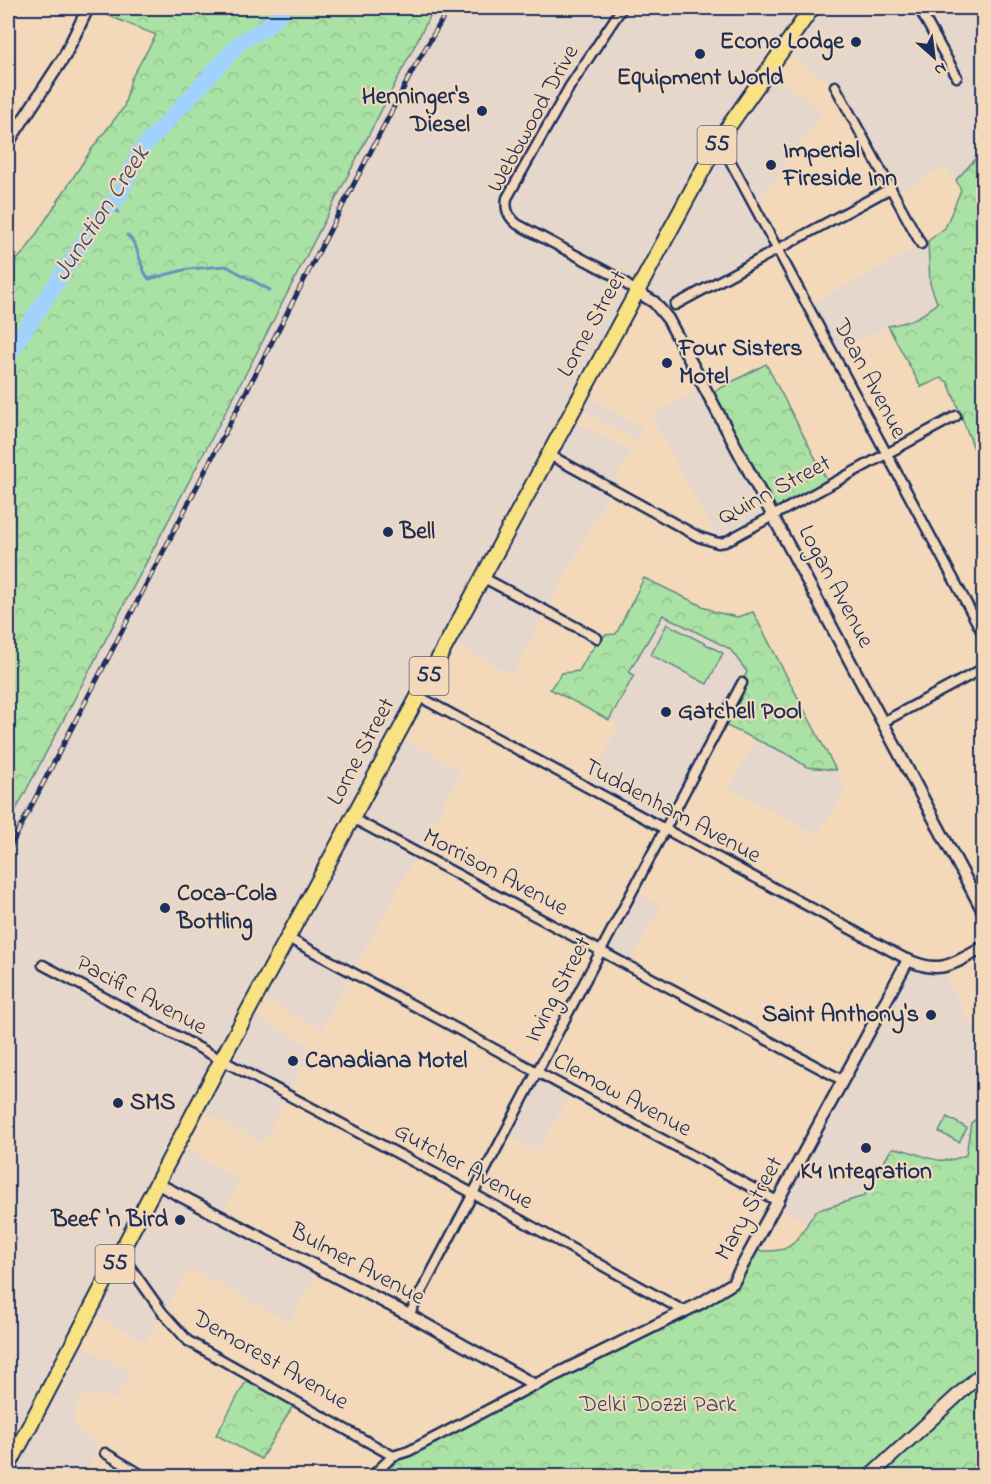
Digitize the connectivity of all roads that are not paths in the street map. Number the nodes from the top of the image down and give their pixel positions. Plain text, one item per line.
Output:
1 (88, 8) edge
2 (622, 8) edge
3 (812, 8) edge
4 (919, 8) edge
5 (957, 77) dead end
6 (835, 86) dead end
7 (719, 140) junction
8 (8, 143) edge
9 (891, 188) junction
10 (921, 244) dead end
11 (778, 250) junction
12 (637, 292) junction
13 (675, 305) dead end
14 (956, 416) dead end
15 (548, 454) junction
16 (886, 454) junction
17 (774, 516) junction
18 (482, 577) junction
19 (984, 636) edge
20 (597, 638) dead end
21 (984, 668) edge
22 (742, 683) dead end
23 (418, 696) junction
24 (883, 722) junction
25 (352, 818) junction
26 (666, 831) junction
27 (984, 912) edge
28 (288, 938) junction
29 (984, 947) edge
30 (601, 952) junction
31 (908, 960) junction
32 (43, 965) dead end
33 (221, 1061) junction
34 (536, 1072) junction
35 (843, 1080) junction
36 (158, 1184) junction
37 (472, 1194) junction
38 (779, 1202) junction
39 (121, 1254) junction
40 (684, 1311) junction
41 (409, 1315) junction
42 (984, 1371) edge
43 (535, 1385) junction
44 (105, 1453) dead end
45 (393, 1456) junction
46 (8, 1467) edge
47 (144, 1476) edge
48 (372, 1476) edge
49 (870, 1476) edge

1 - 8 street
2 - 12 street, Webbwood Drive
3 - 7 main road, Lorne Street / 55
4 - 5 street
6 - 9 street
7 - 11 street, Dean Avenue
7 - 12 main road, Lorne Street / 55
9 - 10 street
9 - 11 street
11 - 13 street
11 - 16 street, Dean Avenue
12 - 15 main road, Lorne Street / 55
12 - 17 street, Logan Avenue
14 - 16 street, Quinn Street
15 - 17 street, Quinn Street
15 - 18 main road, Lorne Street / 55
16 - 17 street, Quinn Street
16 - 19 street, Dean Avenue
17 - 24 street, Logan Avenue
18 - 20 street
18 - 23 main road, Lorne Street / 55
21 - 24 street
22 - 26 street, Irving Street
23 - 25 main road, Lorne Street / 55
23 - 26 street, Tuddenham Avenue
24 - 27 street, Logan Avenue
25 - 28 main road, Lorne Street / 55
25 - 30 street, Morrison Avenue
26 - 30 street, Irving Street
26 - 31 street, Tuddenham Avenue
28 - 33 main road, Lorne Street / 55
28 - 34 street, Clemow Avenue
29 - 31 street
30 - 34 street, Irving Street
30 - 35 street, Morrison Avenue
31 - 35 street, Mary Street
32 - 33 street, Pacific Avenue
33 - 36 main road, Lorne Street / 55
33 - 37 street, Gutcher Avenue
34 - 37 street, Irving Street
34 - 38 street, Clemow Avenue
35 - 38 street, Mary Street
36 - 39 main road, Lorne Street / 55
36 - 41 street, Bulmer Avenue
37 - 40 street, Gutcher Avenue
37 - 41 street, Irving Street
38 - 40 street, Mary Street
39 - 45 street, Demorest Avenue
39 - 46 main road, Lorne Street / 55
40 - 43 street, Mary Street
41 - 43 street, Bulmer Avenue
42 - 49 main road
43 - 45 street, Mary Street
44 - 47 street
45 - 48 street, Mary Street

